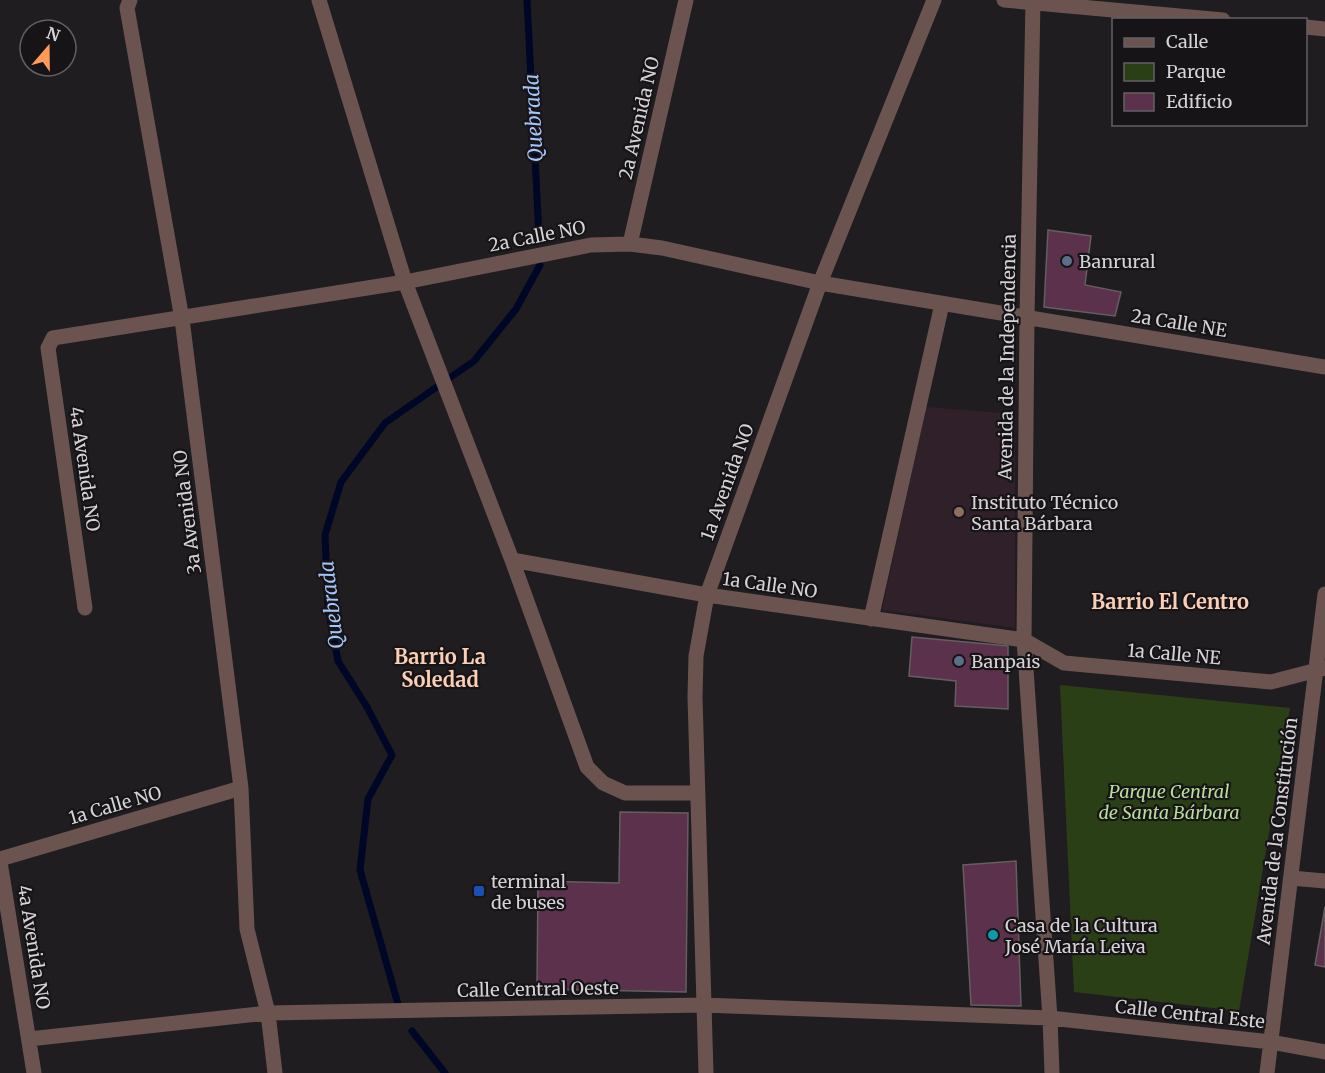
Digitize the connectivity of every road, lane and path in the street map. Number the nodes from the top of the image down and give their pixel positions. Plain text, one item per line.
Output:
1 (319, 0) edge
2 (686, 0) edge
3 (934, 0) edge
4 (1004, 0) edge
5 (1033, 1) edge
6 (129, 4) edge
7 (1203, 18) edge
8 (1307, 27) edge
9 (1325, 29) edge
10 (630, 244) junction
11 (405, 282) junction
12 (820, 283) junction
13 (942, 304) junction
14 (1027, 318) junction
15 (182, 319) junction
16 (53, 338) joint
17 (1325, 367) edge
18 (512, 560) junction
19 (1325, 594) edge
20 (707, 596) junction
21 (85, 608) dead end
22 (871, 619) junction
23 (1023, 640) junction
24 (1321, 669) edge
25 (241, 788) junction
26 (696, 793) junction
27 (0, 861) edge
28 (1291, 878) junction
29 (1325, 881) edge
30 (703, 1005) junction
31 (268, 1013) junction
32 (1050, 1018) junction
33 (28, 1039) junction
34 (1271, 1042) junction
35 (1325, 1052) edge
36 (34, 1073) edge
37 (275, 1073) edge
38 (706, 1073) edge
39 (1052, 1073) edge
40 (1267, 1073) edge

1 - 11 street
2 - 10 street, 2a Avenida NO
3 - 12 street, 1a Avenida NO
4 - 5 street
5 - 7 street
5 - 14 street, Avenida de la Independencia
6 - 15 street, 3a Avenida NO
8 - 9 street
10 - 11 street, 2a Calle NO
10 - 12 street, 2a Calle NO
11 - 15 street, 2a Calle NO
11 - 18 street
12 - 13 street, 2a Calle NO
12 - 20 street, 1a Avenida NO
13 - 14 street, 2a Calle NO
13 - 22 street
14 - 17 street, 2a Calle NE
14 - 23 street, Avenida de la Independencia
15 - 16 street, 2a Calle NO
15 - 25 street, 3a Avenida NO
16 - 21 street, 4a Avenida NO
18 - 20 street, 1a Calle NO
18 - 26 street
19 - 24 street, Avenida de la Constitución
20 - 22 street, 1a Calle NO
20 - 26 street, 1a Avenida NO
22 - 23 street, 1a Calle NO
23 - 24 street, 1a Calle NE
23 - 32 street, Avenida de la Independencia
24 - 28 street, Avenida de la Constitución
25 - 27 street, 1a Calle NO
25 - 31 street, 3a Avenida NO
26 - 30 street, 1a Avenida NO
27 - 33 street, 4a Avenida NO
28 - 29 street
28 - 34 street, Avenida de la Constitución
30 - 31 street, Calle Central Oeste
30 - 32 street, Calle Central Oeste
30 - 38 street, 1a Avenida NO
31 - 33 street, Calle Central Oeste
31 - 37 street, 3a Avenida NO
32 - 34 street, Calle Central Este
32 - 39 street, Avenida de la Independencia
33 - 36 street, 4a Avenida NO
34 - 35 street, Calle Central Este
34 - 40 street, Avenida de la Constitución

